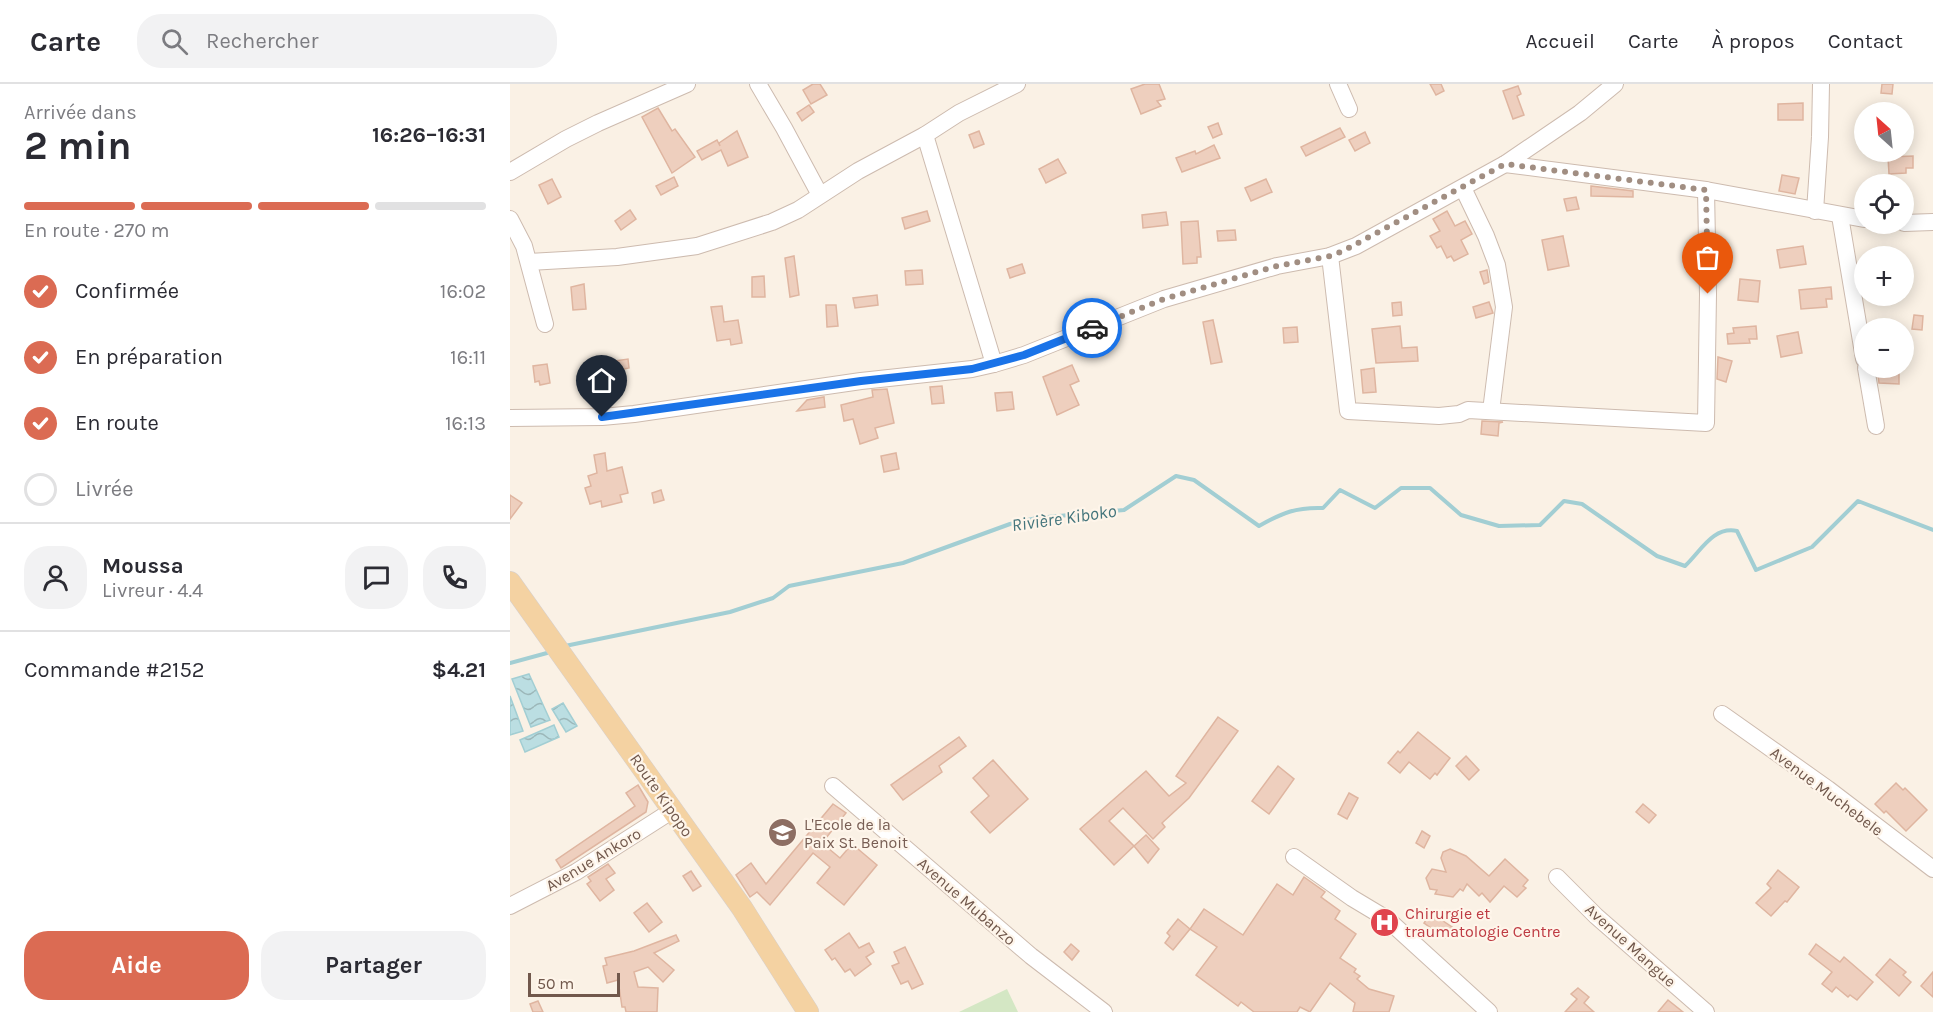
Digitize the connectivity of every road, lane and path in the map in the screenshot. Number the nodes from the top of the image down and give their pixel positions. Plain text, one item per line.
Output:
1 (687, 84) edge
2 (758, 84) edge
3 (1017, 84) edge
4 (1338, 84) edge
5 (1616, 84) edge
6 (1821, 84) edge
7 (1349, 108) dead end
8 (925, 135) junction
9 (1505, 164) junction
10 (510, 172) edge
11 (1463, 188) junction
12 (1706, 190) junction
13 (820, 195) junction
14 (1815, 211) junction
15 (1840, 216) junction
16 (1854, 218) edge
17 (510, 219) edge
18 (1933, 222) edge
19 (1914, 223) edge
20 (1330, 256) junction
21 (529, 262) junction
22 (1857, 318) edge
23 (545, 324) dead end
24 (994, 364) junction
25 (1868, 378) edge
26 (1491, 411) junction
27 (510, 417) edge
28 (1876, 426) dead end
29 (510, 582) edge
30 (1722, 714) dead end
31 (834, 786) dead end
32 (674, 810) junction
33 (1294, 857) dead end
34 (1933, 869) edge
35 (1557, 877) dead end
36 (510, 906) edge
37 (808, 1012) edge
38 (1104, 1012) edge
39 (1489, 1012) edge
40 (1706, 1012) edge

1 - 10 street
2 - 13 street
3 - 8 street
4 - 7 street
5 - 9 street
6 - 14 street
8 - 13 street
8 - 24 street
9 - 11 street
9 - 12 street
11 - 20 street
11 - 26 street
12 - 14 street
12 - 26 street
13 - 21 street
14 - 15 street
15 - 16 street
15 - 22 street
17 - 21 street
18 - 19 street
20 - 24 street
20 - 26 street
21 - 23 street
24 - 27 street
25 - 28 street
29 - 32 main road, Route Kipopo
30 - 34 street, Avenue Muchebele
31 - 38 street, Avenue Mubanzo
32 - 36 street, Avenue Ankoro
32 - 37 main road, Route Kipopo
33 - 39 street
35 - 40 street, Avenue Mangue

